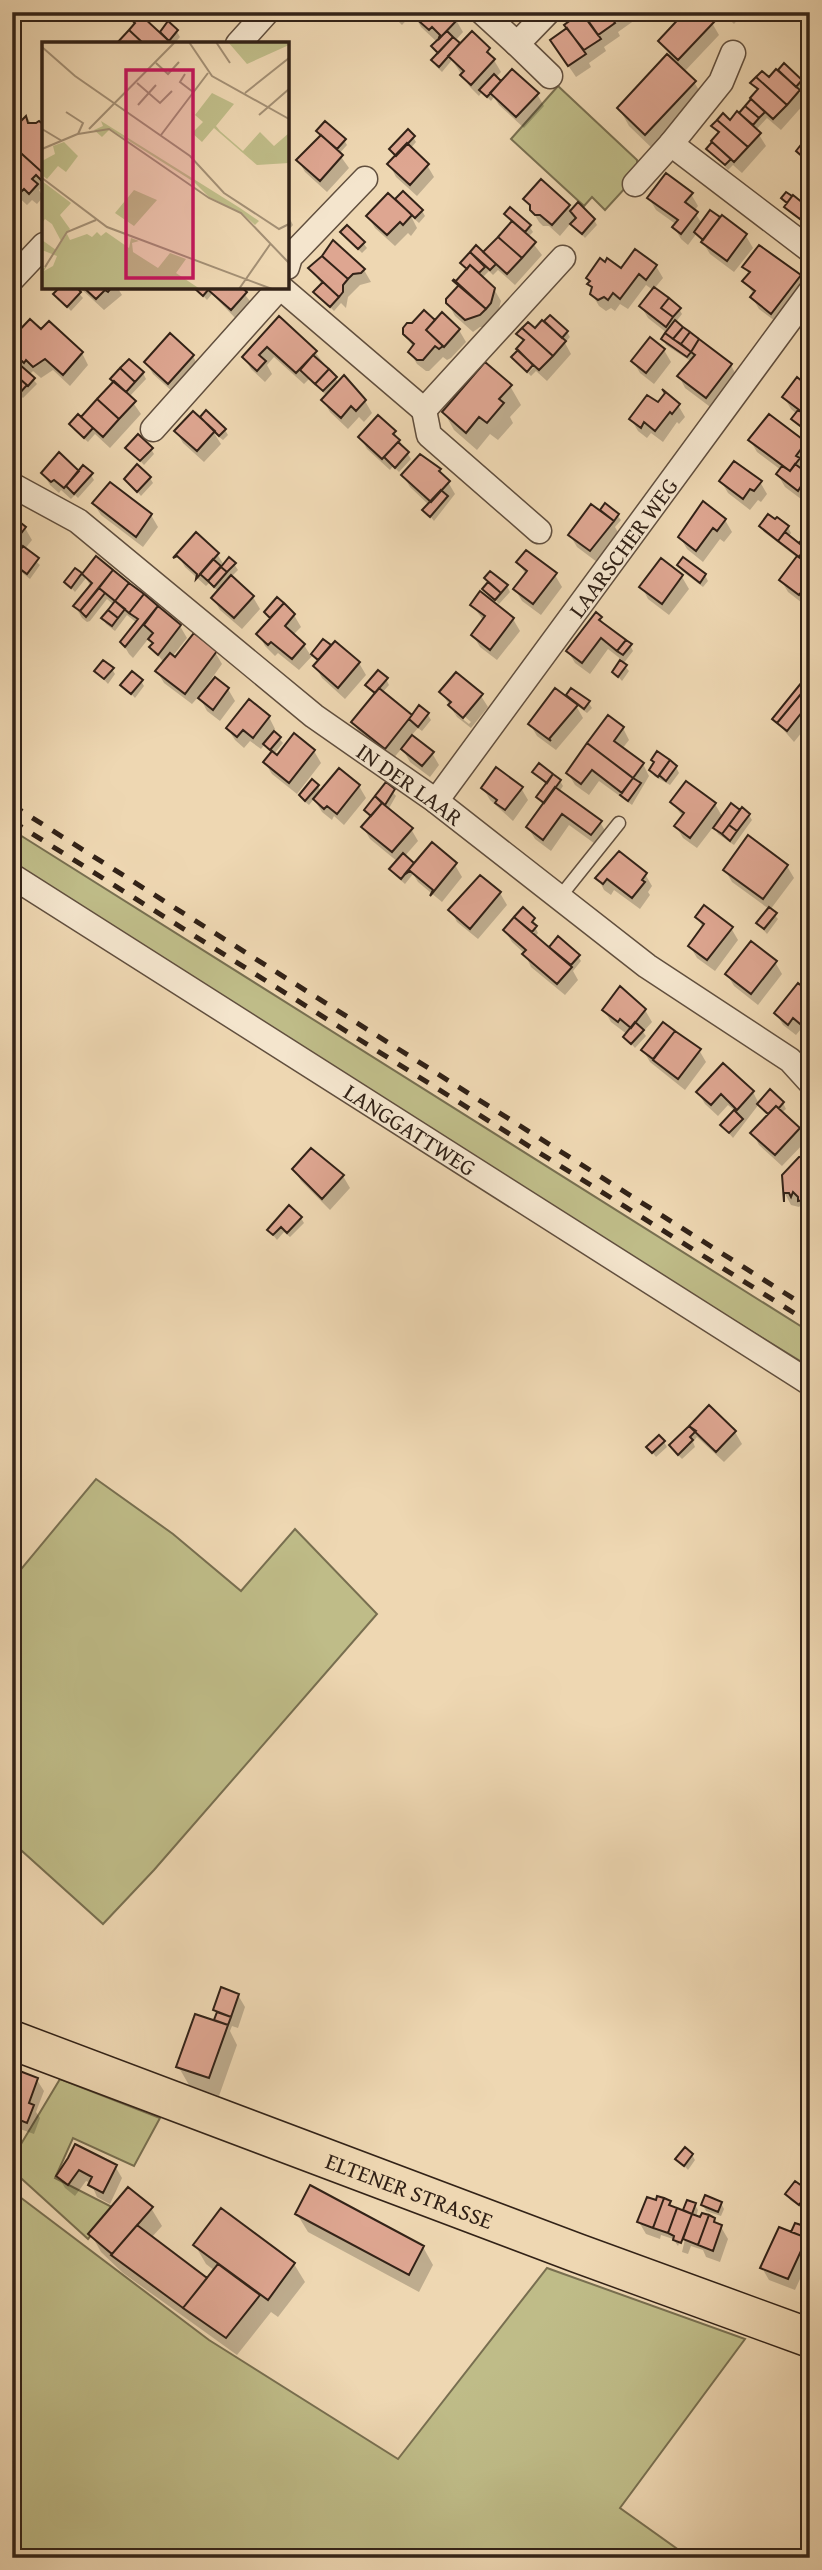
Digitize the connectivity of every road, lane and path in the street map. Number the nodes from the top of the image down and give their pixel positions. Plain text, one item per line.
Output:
1 (267, 12) edge
2 (482, 12) edge
3 (548, 12) edge
4 (240, 42) edge
5 (517, 44) junction
6 (733, 53) dead end
7 (550, 76) dead end
8 (671, 144) junction
9 (365, 179) dead end
10 (635, 184) dead end
11 (42, 247) edge
12 (810, 250) edge
13 (563, 258) dead end
14 (289, 260) edge
15 (12, 279) edge
16 (278, 289) edge
17 (282, 289) edge
18 (810, 292) edge
19 (424, 410) junction
20 (153, 429) dead end
21 (12, 485) edge
22 (539, 531) dead end
23 (436, 801) junction
24 (620, 823) dead end
25 (12, 876) edge
26 (559, 898) junction
27 (810, 1082) edge
28 (810, 1383) edge
29 (12, 2040) edge
30 (810, 2338) edge

1 - 4 street
2 - 5 street
3 - 5 street
5 - 7 street
6 - 8 street
8 - 10 street
8 - 12 street
9 - 14 street
11 - 15 street
13 - 19 street
16 - 20 street
17 - 19 street
18 - 23 street, LAARSCHER WEG
19 - 22 street
21 - 23 street, IN DER LAAR
23 - 26 street, IN DER LAAR
24 - 26 lane
25 - 28 street, LANGGATTWEG
26 - 27 street, IN DER LAAR
29 - 30 main road, ELTENER STRASSE

